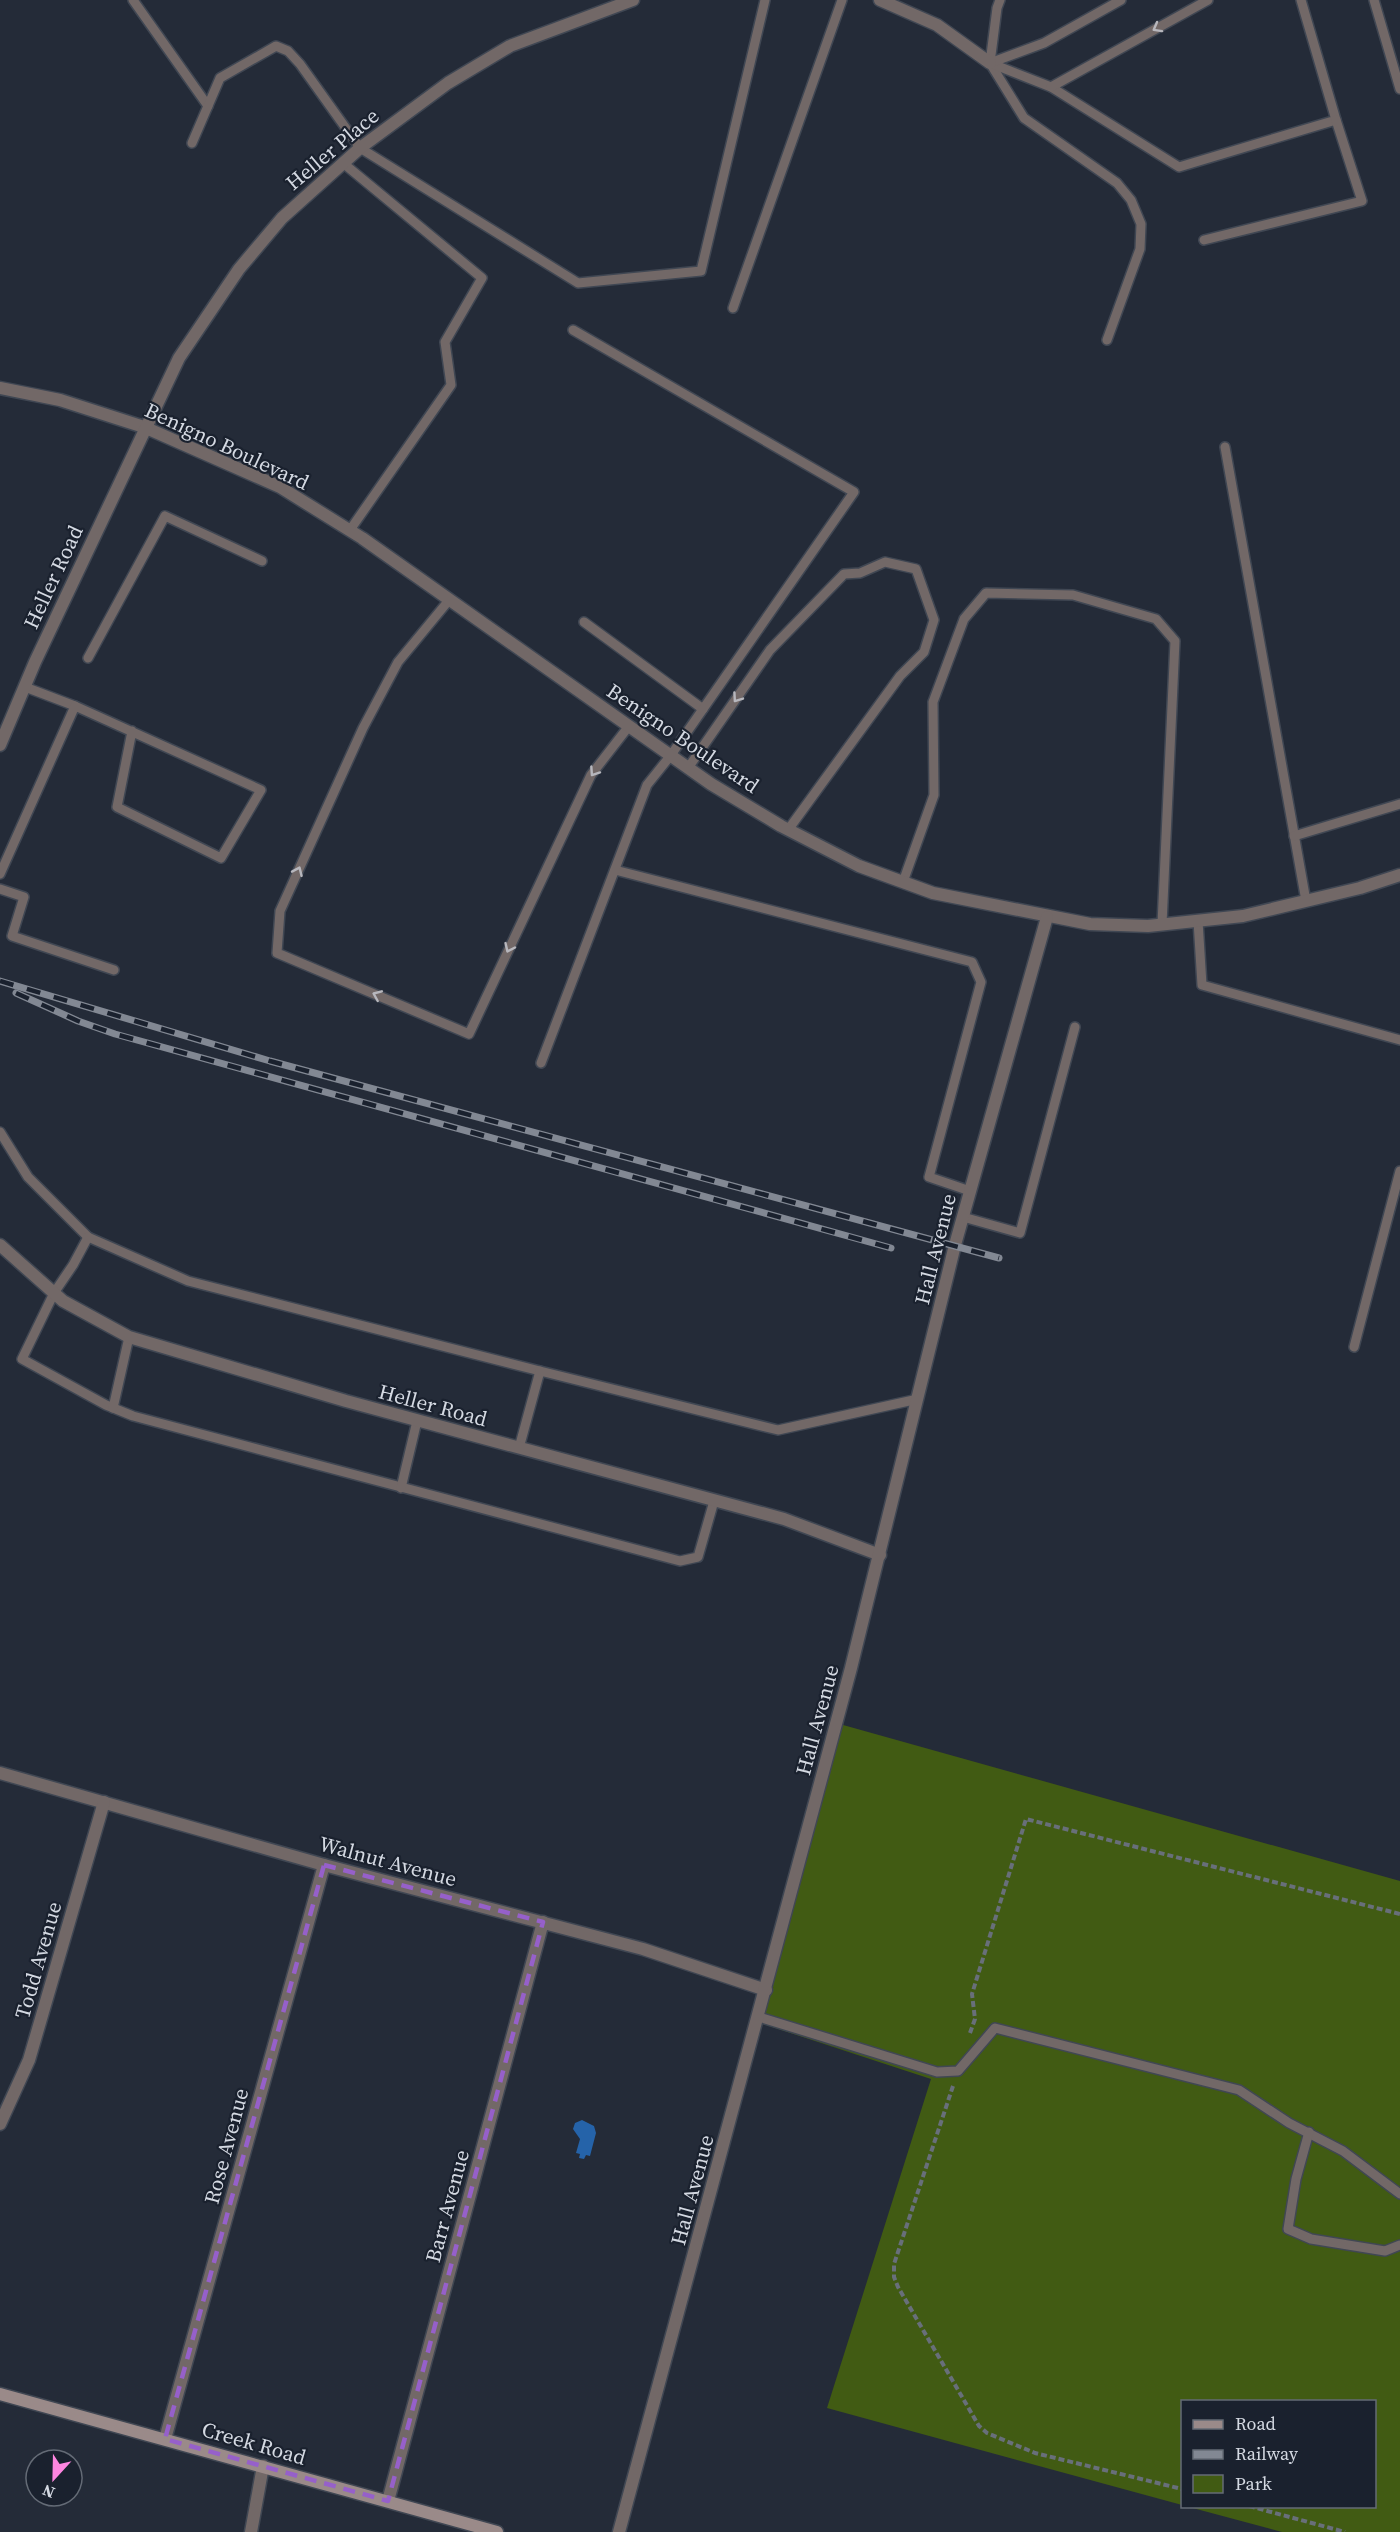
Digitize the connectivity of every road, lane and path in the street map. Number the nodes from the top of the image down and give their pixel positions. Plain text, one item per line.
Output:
1 (133, 0) edge
2 (765, 0) edge
3 (842, 0) edge
4 (880, 0) edge
5 (1000, 0) edge
6 (1121, 0) edge
7 (1208, 0) edge
8 (1301, 0) edge
9 (1374, 0) edge
10 (625, 1) edge
11 (899, 5) edge
12 (990, 63) junction
13 (1051, 87) junction
14 (1400, 89) edge
15 (208, 106) junction
16 (1336, 120) junction
17 (192, 143) dead end
18 (360, 148) junction
19 (343, 163) junction
20 (1204, 240) dead end
21 (733, 308) dead end
22 (573, 330) dead end
23 (1107, 340) dead end
24 (0, 388) edge
25 (144, 428) junction
26 (1225, 447) dead end
27 (350, 530) junction
28 (262, 561) dead end
29 (450, 599) junction
30 (584, 622) dead end
31 (88, 658) dead end
32 (25, 687) junction
33 (75, 706) junction
34 (703, 709) junction
35 (629, 726) junction
36 (3, 730) edge
37 (132, 731) junction
38 (0, 745) edge
39 (671, 755) junction
40 (688, 768) junction
41 (1400, 804) edge
42 (788, 830) junction
43 (1294, 836) junction
44 (615, 870) junction
45 (0, 874) edge
46 (1399, 879) edge
47 (903, 882) junction
48 (0, 889) edge
49 (1306, 901) junction
50 (1047, 917) junction
51 (1198, 921) junction
52 (1162, 924) junction
53 (114, 970) dead end
54 (1075, 1028) dead end
55 (1400, 1040) edge
56 (541, 1063) dead end
57 (0, 1132) edge
58 (1400, 1171) edge
59 (970, 1191) junction
60 (963, 1217) junction
61 (88, 1236) junction
62 (2, 1252) edge
63 (54, 1293) junction
64 (129, 1338) junction
65 (1354, 1347) dead end
66 (540, 1371) junction
67 (918, 1399) junction
68 (113, 1408) junction
69 (417, 1421) junction
70 (519, 1448) junction
71 (401, 1488) junction
72 (714, 1501) junction
73 (880, 1555) junction
74 (0, 1773) edge
75 (105, 1802) junction
76 (324, 1864) junction
77 (1400, 1914) edge
78 (543, 1922) junction
79 (766, 1990) junction
80 (759, 2017) junction
81 (968, 2040) dead end
82 (958, 2072) junction
83 (0, 2124) edge
84 (1309, 2132) junction
85 (1400, 2194) edge
86 (1400, 2245) edge
87 (0, 2394) edge
88 (165, 2439) junction
89 (263, 2466) junction
90 (1181, 2489) edge
91 (388, 2501) junction
92 (1256, 2508) edge
93 (251, 2532) edge
94 (497, 2532) edge
95 (619, 2532) edge
96 (1345, 2532) edge

1 - 15 lane
2 - 18 lane
3 - 21 lane
4 - 11 street
5 - 12 lane
6 - 12 lane
7 -> 13 lane
8 - 16 lane
9 - 14 lane
10 - 18 street, Heller Place
11 - 12 street
12 - 13 lane
12 - 23 lane
13 - 16 lane
15 - 17 lane
15 - 18 lane
16 - 20 lane
18 - 19 street, Heller Place
19 - 25 street, Heller Place
19 - 27 lane
22 - 34 lane
24 - 25 street, Benigno Boulevard
25 - 27 street, Benigno Boulevard
25 - 32 street, Heller Road
26 - 43 lane
27 - 29 street, Benigno Boulevard
28 - 31 lane
29 - 35 street, Benigno Boulevard
35 -> 29 lane
30 - 34 lane
32 - 33 lane
32 - 36 street, Heller Road
33 - 37 lane
33 - 45 lane
34 - 39 lane
35 - 39 street, Benigno Boulevard
36 - 38 street, Heller Road
37 - 37 lane
39 - 40 street, Benigno Boulevard
39 - 44 lane
40 - 42 street, Benigno Boulevard
42 -> 40 lane
41 - 43 lane
42 - 47 street, Benigno Boulevard
43 - 49 lane
44 - 56 lane
44 - 59 lane
46 - 49 street, Benigno Boulevard
47 - 50 street, Benigno Boulevard
47 - 52 lane
48 - 53 lane
49 - 51 street, Benigno Boulevard
50 - 52 street, Benigno Boulevard
50 - 59 street, Hall Avenue
51 - 52 street, Benigno Boulevard
51 - 55 lane
54 - 60 lane
57 - 61 lane
58 - 65 lane
59 - 60 street, Hall Avenue
60 - 67 street, Hall Avenue
61 - 63 lane
61 - 66 lane
62 - 63 street, Heller Road
63 - 64 street, Heller Road
63 - 68 lane
64 - 68 lane
64 - 69 street, Heller Road
66 - 67 lane
66 - 70 lane
67 - 73 street, Hall Avenue
68 - 71 lane
69 - 70 street, Heller Road
69 - 71 lane
70 - 72 street, Heller Road
71 - 72 lane
72 - 73 street, Heller Road
73 - 79 street, Hall Avenue
74 - 75 street, Walnut Avenue
75 - 76 street, Walnut Avenue
75 - 83 street, Todd Avenue
76 - 78 street, Walnut Avenue
76 - 88 street, Rose Avenue
77 - 81 path
78 - 79 street, Walnut Avenue
78 - 91 street, Barr Avenue
79 - 80 street, Hall Avenue
80 - 82 lane
80 - 95 street, Hall Avenue
82 - 84 lane
82 - 90 path
84 - 85 lane
84 - 86 lane
87 - 88 main road, Creek Road
88 - 89 main road, Creek Road
89 - 91 main road, Creek Road
89 - 93 street
91 - 94 main road, Creek Road
92 - 96 path

